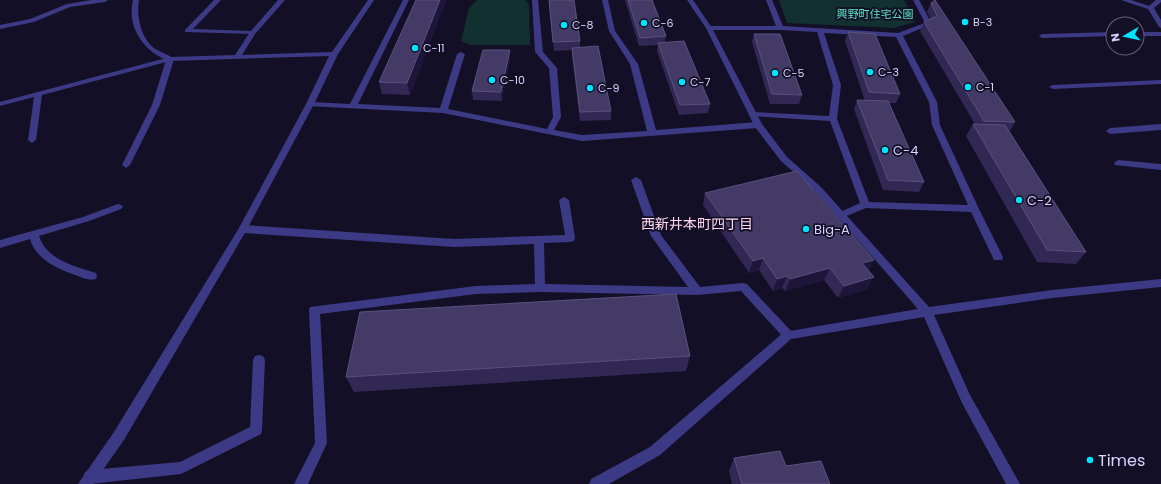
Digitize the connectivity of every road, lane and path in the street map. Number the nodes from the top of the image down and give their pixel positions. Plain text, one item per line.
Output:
1 (105, 0) edge
2 (136, 0) edge
3 (218, 0) edge
4 (282, 0) edge
5 (371, 0) edge
6 (406, 0) edge
7 (536, 0) edge
8 (605, 0) edge
9 (690, 0) edge
10 (769, 0) edge
11 (916, 0) edge
12 (1124, 0) edge
13 (1160, 0) edge
14 (1150, 8) junction
15 (1161, 26) edge
16 (0, 27) edge
17 (709, 28) junction
18 (780, 28) junction
19 (820, 30) junction
20 (252, 33) junction
21 (1105, 34) edge
22 (1145, 34) edge
23 (1161, 34) edge
24 (899, 35) junction
25 (1042, 36) dead end
26 (334, 54) junction
27 (461, 54) dead end
28 (237, 57) junction
29 (170, 59) junction
30 (1161, 82) edge
31 (1053, 87) dead end
32 (38, 95) junction
33 (0, 104) edge
34 (310, 104) junction
35 (354, 106) junction
36 (444, 111) junction
37 (752, 114) junction
38 (833, 119) junction
39 (758, 125) junction
40 (1161, 127) edge
41 (1110, 131) dead end
42 (549, 132) junction
43 (652, 132) junction
44 (32, 140) dead end
45 (1118, 163) dead end
46 (126, 165) dead end
47 (1161, 167) edge
48 (636, 180) dead end
49 (564, 200) dead end
50 (864, 205) junction
51 (118, 206) dead end
52 (974, 209) junction
53 (841, 215) junction
54 (243, 228) junction
55 (33, 235) junction
56 (539, 240) junction
57 (0, 244) edge
58 (998, 257) dead end
59 (92, 276) dead end
60 (1161, 283) edge
61 (540, 288) junction
62 (697, 291) junction
63 (926, 312) junction
64 (788, 335) junction
65 (259, 360) dead end
66 (87, 480) edge
67 (301, 484) edge
68 (596, 484) edge
69 (1013, 484) edge

1 - 16 street
2 - 29 street
3 - 20 street
4 - 20 street
5 - 26 street
6 - 35 street
7 - 42 street
8 - 43 street
9 - 17 street
10 - 18 street
11 - 24 street
12 - 14 street
13 - 14 street
14 - 15 street
17 - 18 street
17 - 37 street
18 - 19 street
19 - 24 street
19 - 38 street
20 - 28 street
21 - 25 street
22 - 23 street
24 - 52 street
26 - 28 street
26 - 34 street
27 - 36 street
28 - 29 street
29 - 32 street
29 - 46 street
30 - 31 street
32 - 33 street
32 - 44 street
34 - 35 street
34 - 54 street
35 - 36 street
36 - 42 street
37 - 38 street
37 - 39 street
38 - 50 street
39 - 43 street
39 - 53 street
40 - 41 street
42 - 43 street
45 - 47 street
48 - 62 street
49 - 56 street
50 - 52 street
50 - 53 street
51 - 55 street
52 - 58 street
53 - 63 street
54 - 56 street
54 - 66 street
55 - 57 street
55 - 59 street
56 - 61 street
60 - 63 street
61 - 62 street
61 - 67 street
62 - 64 street
63 - 64 street
63 - 69 street
64 - 68 street
65 - 66 street

